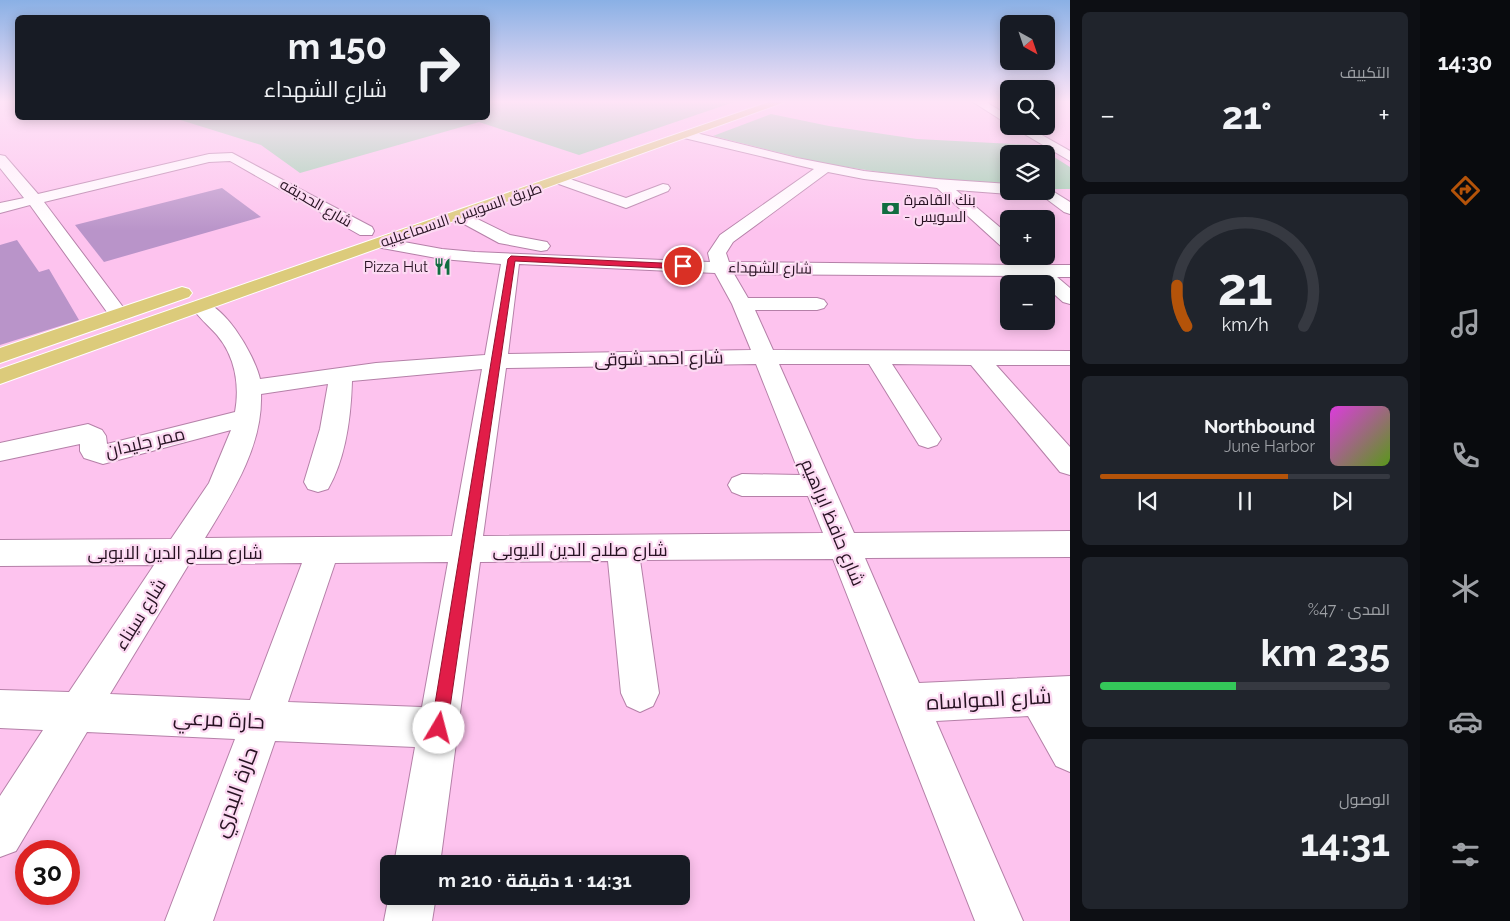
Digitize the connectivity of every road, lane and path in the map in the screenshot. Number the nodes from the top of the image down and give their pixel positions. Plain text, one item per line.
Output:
1 (620, 145) edge
2 (660, 145) edge
3 (730, 145) edge
4 (1049, 145) edge
5 (1070, 157) edge
6 (0, 159) edge
7 (826, 168) junction
8 (561, 180) junction
9 (942, 185) junction
10 (663, 188) dead end
11 (1000, 188) edge
12 (1055, 191) edge
13 (1070, 192) edge
14 (1055, 198) edge
15 (34, 200) junction
16 (0, 208) edge
17 (1070, 209) edge
18 (459, 216) junction
19 (366, 232) junction
20 (1000, 236) edge
21 (382, 243) junction
22 (329, 244) dead end
23 (502, 246) junction
24 (442, 254) junction
25 (1070, 259) edge
26 (719, 260) junction
27 (1055, 260) edge
28 (1000, 262) edge
29 (1032, 265) edge
30 (1043, 265) edge
31 (1070, 271) edge
32 (201, 297) junction
33 (1070, 298) edge
34 (742, 304) junction
35 (817, 304) dead end
36 (119, 315) junction
37 (0, 356) edge
38 (765, 357) junction
39 (876, 357) junction
40 (978, 358) junction
41 (1070, 358) edge
42 (495, 361) junction
43 (340, 374) junction
44 (0, 377) edge
45 (248, 403) junction
46 (928, 439) dead end
47 (0, 452) edge
48 (1070, 465) edge
49 (318, 482) dead end
50 (742, 485) dead end
51 (818, 486) junction
52 (1070, 544) edge
53 (843, 546) junction
54 (622, 548) junction
55 (466, 550) junction
56 (179, 551) junction
57 (323, 551) junction
58 (0, 553) edge
59 (640, 693) dead end
60 (1054, 696) edge
61 (908, 703) junction
62 (0, 709) edge
63 (77, 712) junction
64 (261, 721) junction
65 (439, 728) junction
66 (1070, 752) edge
67 (0, 835) edge
68 (418, 855) edge
69 (411, 905) edge
70 (189, 921) edge
71 (408, 921) edge
72 (999, 921) edge

1 - 19 main road, طريق السويس, الاسماعيليه
2 - 8 main road, طريق السويس, الاسماعيليه
3 - 7 street
4 - 5 street
6 - 15 street
7 - 9 street
7 - 26 street
8 - 10 street
8 - 18 main road, طريق السويس, الاسماعيليه
9 - 11 street
9 - 20 street
12 - 13 street
14 - 17 street
15 - 16 street, شارع الحديقه
15 - 19 street, شارع الحديقه
15 - 36 street
18 - 21 main road, طريق السويس, الاسماعيليه
18 - 23 street, شارع الشهداء
19 - 22 main road, طريق السويس, الاسماعيليه
21 - 24 street, شارع الشهداء
21 - 32 main road, طريق السويس, الاسماعيليه
23 - 24 street, شارع الشهداء
23 - 24 street
23 - 26 street, شارع الشهداء
23 - 26 street, شارع الشهداء
23 - 42 street
25 - 27 street, شارع الشهداء
26 - 28 street, شارع الشهداء
26 - 34 street, شارع حافظ ابراهيم
29 - 33 street
30 - 31 street, شارع الشهداء
32 - 36 main road, طريق السويس, الاسماعيليه
32 - 44 main road, طريق السويس, الاسماعيليه
32 - 45 street, شارع سيناء
34 - 35 street
34 - 38 street, شارع حافظ ابراهيم
36 - 37 main road, طريق السويس, الاسماعيليه
38 - 39 street, شارع احمد شوقى
38 - 42 street, شارع احمد شوقى
38 - 51 street, شارع حافظ ابراهيم
39 - 40 street, شارع احمد شوقى
39 - 46 street
40 - 41 street, شارع احمد شوقى
40 - 48 street
42 - 43 street, شارع احمد شوقى
42 - 55 street
43 - 45 street, شارع احمد شوقى
43 - 49 street
45 - 47 street, ممر جليدان
45 - 56 street, شارع سيناء
50 - 51 street
51 - 53 street, شارع حافظ ابراهيم
52 - 53 street, شارع صلاح الدين الايوبى
53 - 54 street, شارع صلاح الدين الايوبى
53 - 61 street, شارع حافظ ابراهيم
54 - 55 street, شارع صلاح الدين الايوبى
54 - 59 street
55 - 57 street, شارع صلاح الدين الايوبى
55 - 65 street
56 - 57 street, شارع صلاح الدين الايوبى
56 - 58 street, شارع صلاح الدين الايوبى
56 - 63 street, شارع سيناء
57 - 64 street, حارة البدري
60 - 61 street, شارع المواساه
60 - 66 street
61 - 72 street, شارع حافظ ابراهيم
62 - 63 street, حارة مرعي
63 - 64 street, حارة مرعي
63 - 67 street, شارع سيناء
64 - 65 street, حارة مرعي
64 - 70 street, حارة البدري
65 - 68 street
69 - 71 street

